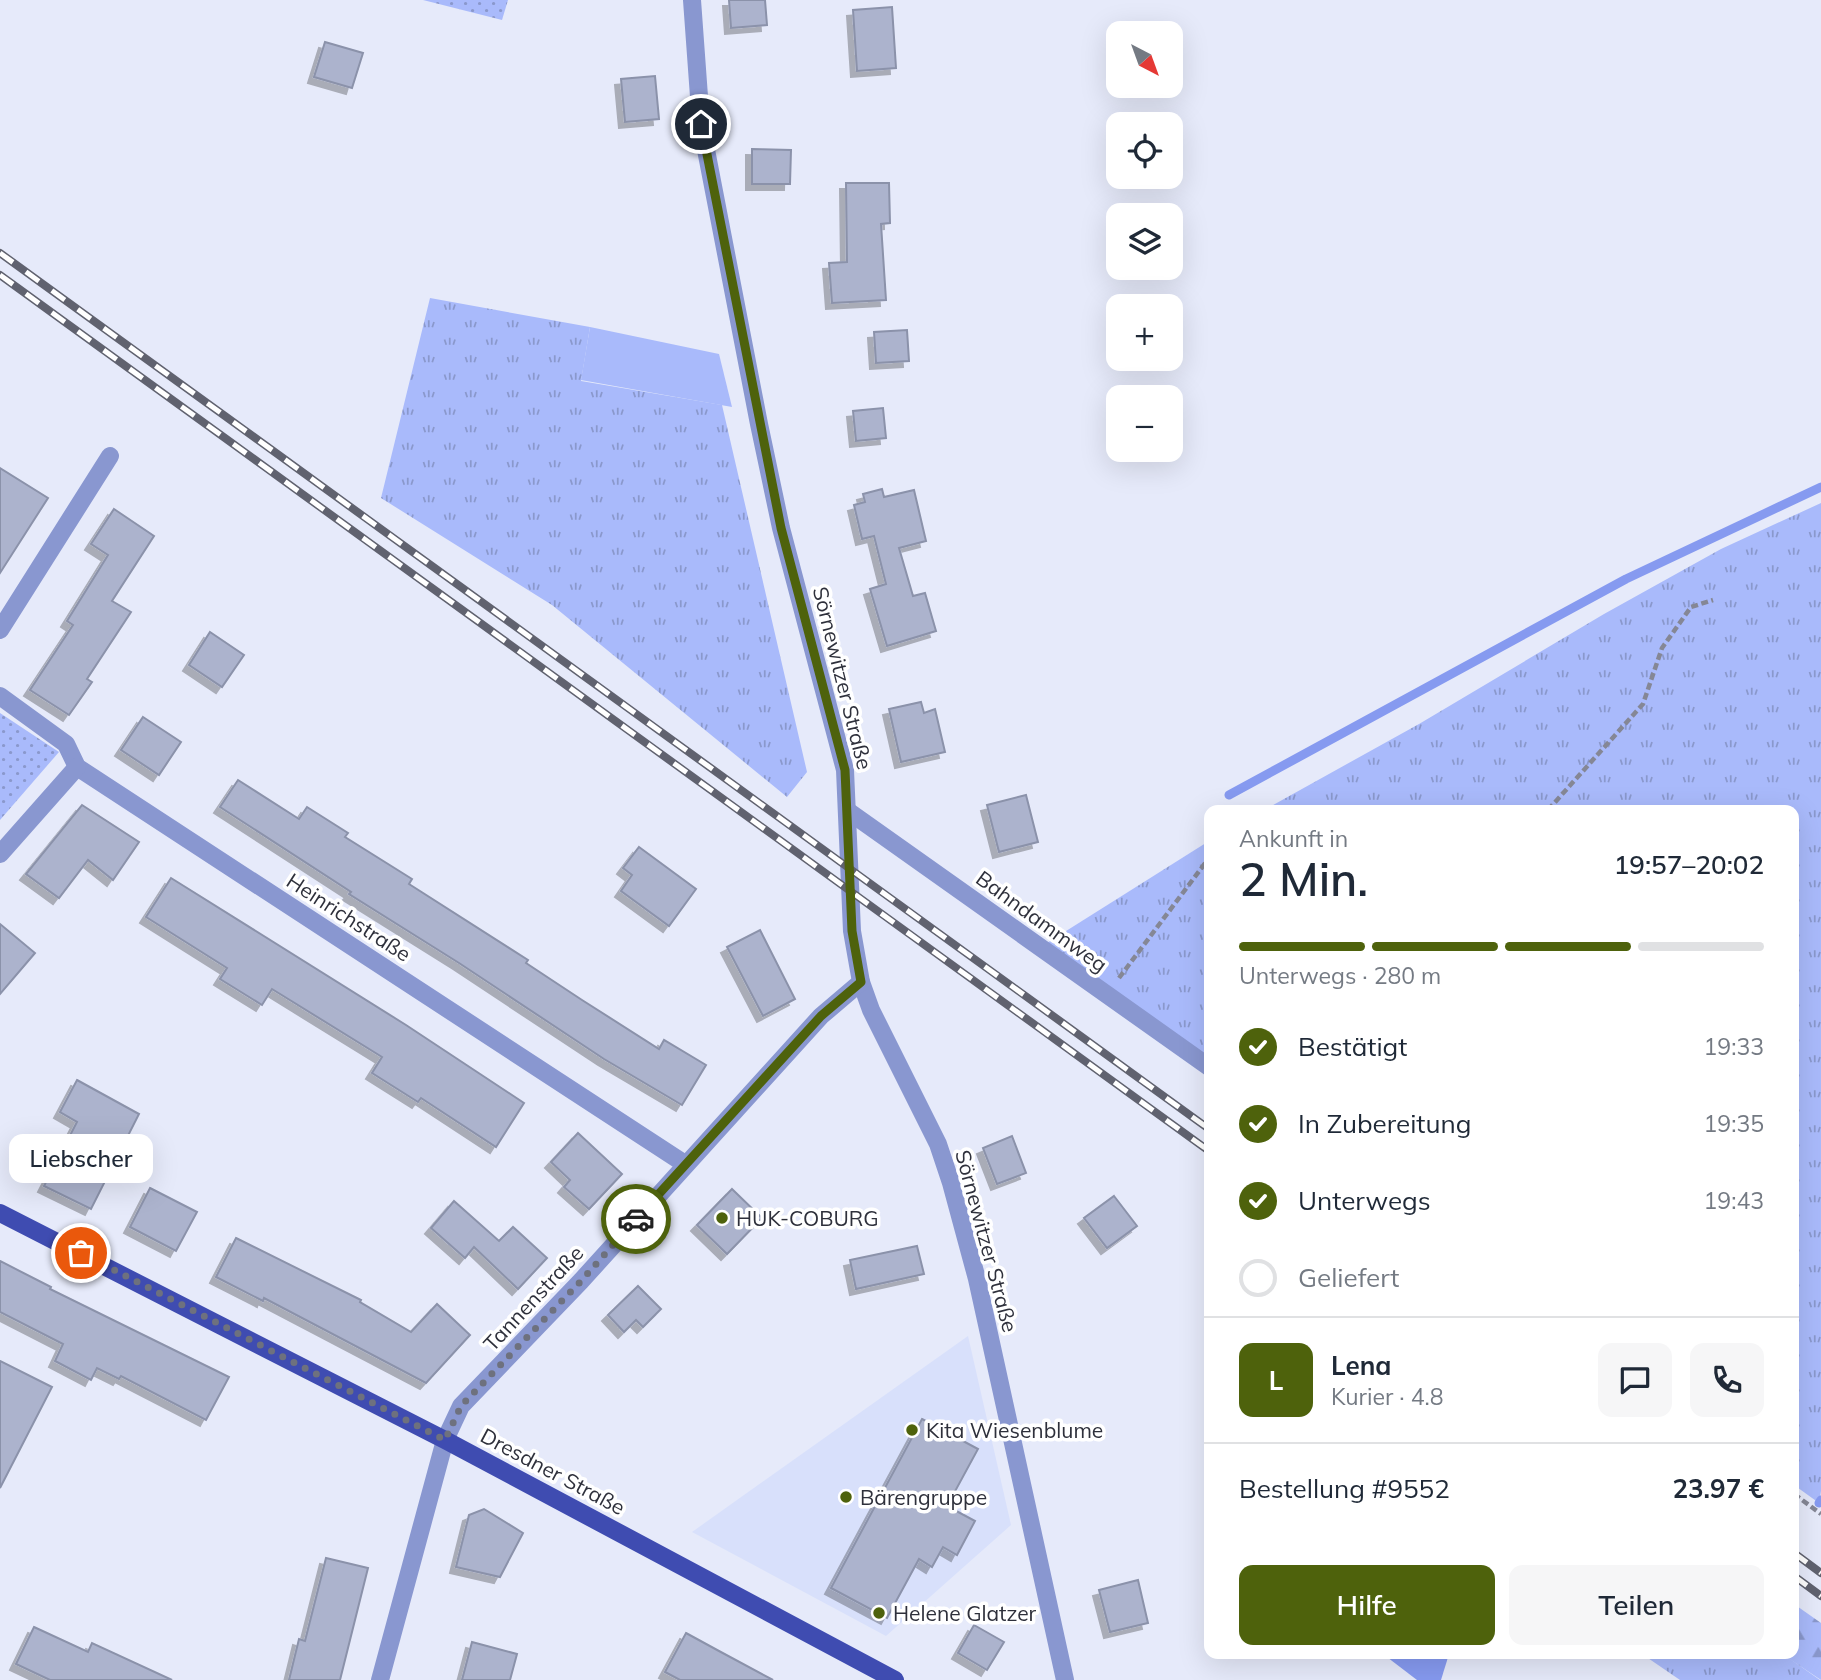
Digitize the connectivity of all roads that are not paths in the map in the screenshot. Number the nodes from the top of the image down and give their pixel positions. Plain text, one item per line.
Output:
1 (692, 0) edge
2 (110, 456) dead end
3 (0, 630) edge
4 (0, 696) edge
5 (77, 767) junction
6 (848, 811) junction
7 (0, 854) edge
8 (861, 982) junction
9 (1204, 1065) edge
10 (685, 1164) junction
11 (0, 1213) edge
12 (445, 1440) junction
13 (380, 1680) edge
14 (895, 1680) edge
15 (1065, 1680) edge

1 - 6 street, Sörnewitzer Straße
2 - 3 street
4 - 5 street, Heinrichstraße
5 - 7 street
5 - 10 street, Heinrichstraße
6 - 8 street, Sörnewitzer Straße
6 - 9 street, Bahndammweg
8 - 10 street, Tannenstraße
8 - 15 street, Sörnewitzer Straße
10 - 12 street, Tannenstraße
11 - 12 main road, Dresdner Straße
12 - 13 street, Tannenstraße
12 - 14 main road, Dresdner Straße

